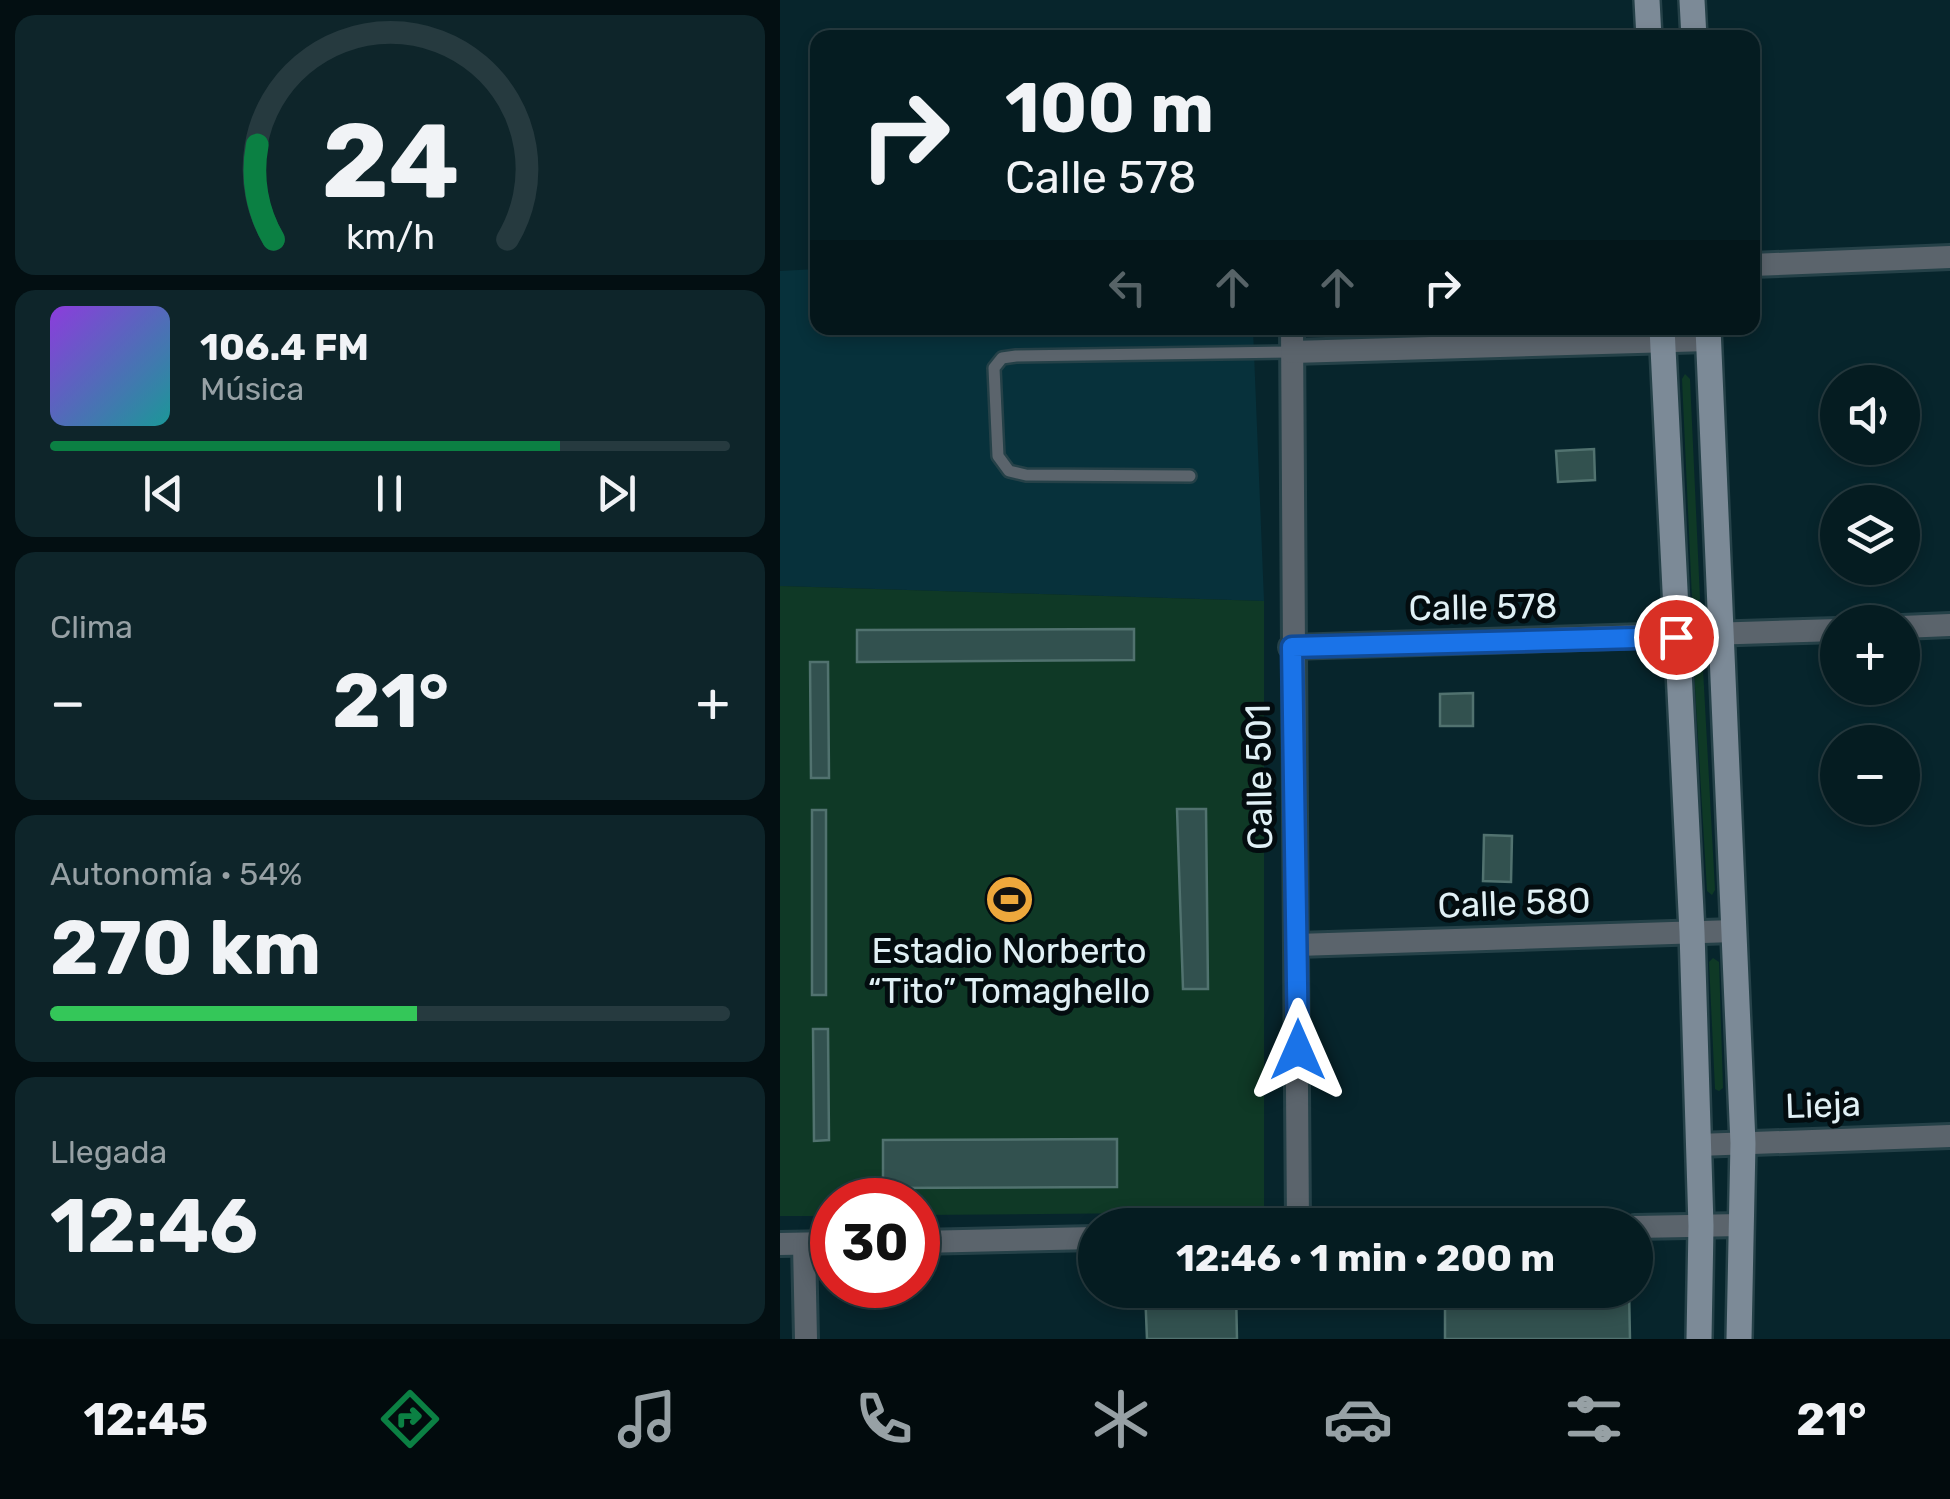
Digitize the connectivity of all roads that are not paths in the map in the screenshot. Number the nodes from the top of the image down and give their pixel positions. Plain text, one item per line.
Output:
1 (1647, 0) edge
2 (1692, 0) edge
3 (1648, 30) edge
4 (1694, 30) edge
5 (1950, 257) edge
6 (1760, 265) edge
7 (1292, 335) edge
8 (1662, 335) edge
9 (1708, 335) edge
10 (1292, 352) junction
11 (1190, 476) dead end
12 (1950, 625) edge
13 (1920, 626) edge
14 (1820, 631) edge
15 (1721, 635) junction
16 (1676, 637) junction
17 (1292, 647) junction
18 (1734, 931) junction
19 (1692, 932) junction
20 (1297, 944) junction
21 (1950, 1136) edge
22 (1743, 1143) junction
23 (1698, 1145) junction
24 (1298, 1208) edge
25 (1701, 1226) junction
26 (1741, 1226) junction
27 (1653, 1227) edge
28 (1078, 1238) edge
29 (940, 1242) edge
30 (780, 1244) edge
31 (804, 1244) junction
32 (810, 1244) edge
33 (806, 1339) edge
34 (1698, 1339) edge
35 (1739, 1339) edge

1 - 3 main road
2 - 4 main road
5 - 6 street
7 - 10 street, Calle 501
8 - 10 street
8 - 16 main road
9 - 15 main road
10 - 11 lane
10 - 17 street, Calle 501
12 - 13 street
14 - 15 street, Calle 578
15 - 16 street, Calle 578
15 - 18 main road
16 - 17 street, Calle 578
16 - 19 main road
17 - 20 street, Calle 501
18 - 19 street, Calle 580
18 - 22 main road
19 - 20 street, Calle 580
19 - 23 main road
20 - 24 street, Calle 501
21 - 22 street, Lieja
22 - 23 street, Lieja
22 - 26 main road
23 - 25 main road
25 - 26 street
25 - 27 street
25 - 34 main road
26 - 35 main road
28 - 29 street
30 - 31 street
31 - 32 street
31 - 33 street

